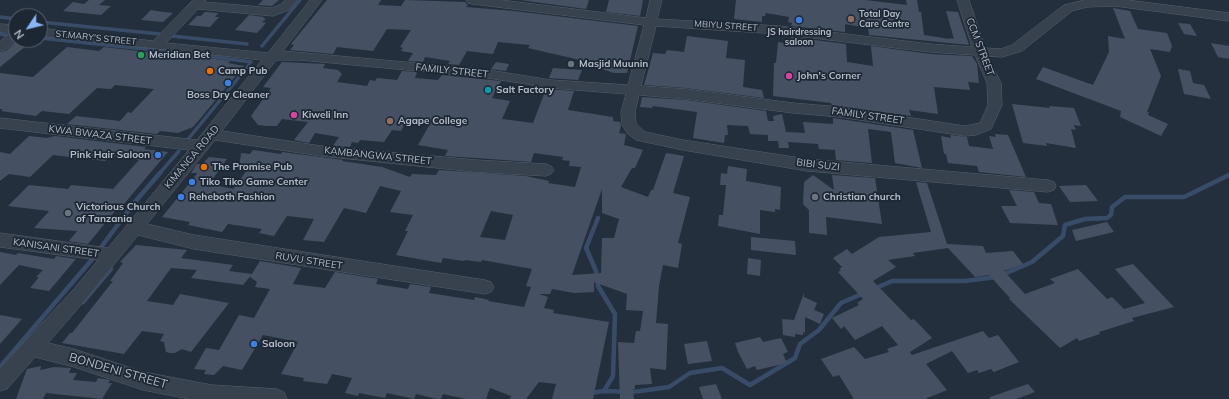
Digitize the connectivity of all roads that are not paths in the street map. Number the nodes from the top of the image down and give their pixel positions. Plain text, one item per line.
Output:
1 (291, 0) edge
2 (316, 0) edge
3 (472, 0) edge
4 (656, 0) edge
5 (963, 0) edge
6 (198, 2) edge
7 (1229, 17) edge
8 (652, 22) junction
9 (48, 33) edge
10 (156, 45) junction
11 (980, 52) junction
12 (271, 57) junction
13 (633, 90) junction
14 (990, 119) joint
15 (0, 123) edge
16 (211, 134) junction
17 (200, 146) junction
18 (546, 170) dead end
19 (1048, 186) dead end
20 (134, 227) junction
21 (0, 240) edge
22 (112, 256) junction
23 (485, 287) dead end
24 (31, 347) junction
25 (0, 382) edge
26 (277, 399) edge

1 - 6 street
2 - 12 street, KIMANGA ROAD
3 - 8 street, MBIYU STREET
4 - 8 street
5 - 11 street, CCM STREET
6 - 10 street
7 - 11 street, MBIYU STREET
8 - 11 street, MBIYU STREET
8 - 13 street
9 - 10 street, ST.MARY'S STREET
10 - 12 street, ST.MARY'S STREET
11 - 14 street, CCM STREET
12 - 13 street, FAMILY STREET
12 - 16 street, KIMANGA ROAD
13 - 14 street, FAMILY STREET
13 - 19 street, BIBI SUZI
15 - 17 street, KWA BWAZA STREET
16 - 17 street, KIMANGA ROAD
16 - 18 street, KAMBANGWA STREET
17 - 20 street, KIMANGA ROAD
20 - 22 street, KIMANGA ROAD
20 - 23 street, RUVU STREET
21 - 22 street, KANISANI STREET
22 - 24 street, KIMANGA ROAD
24 - 25 street, KIMANGA ROAD
24 - 26 street, BONDENI STREET

